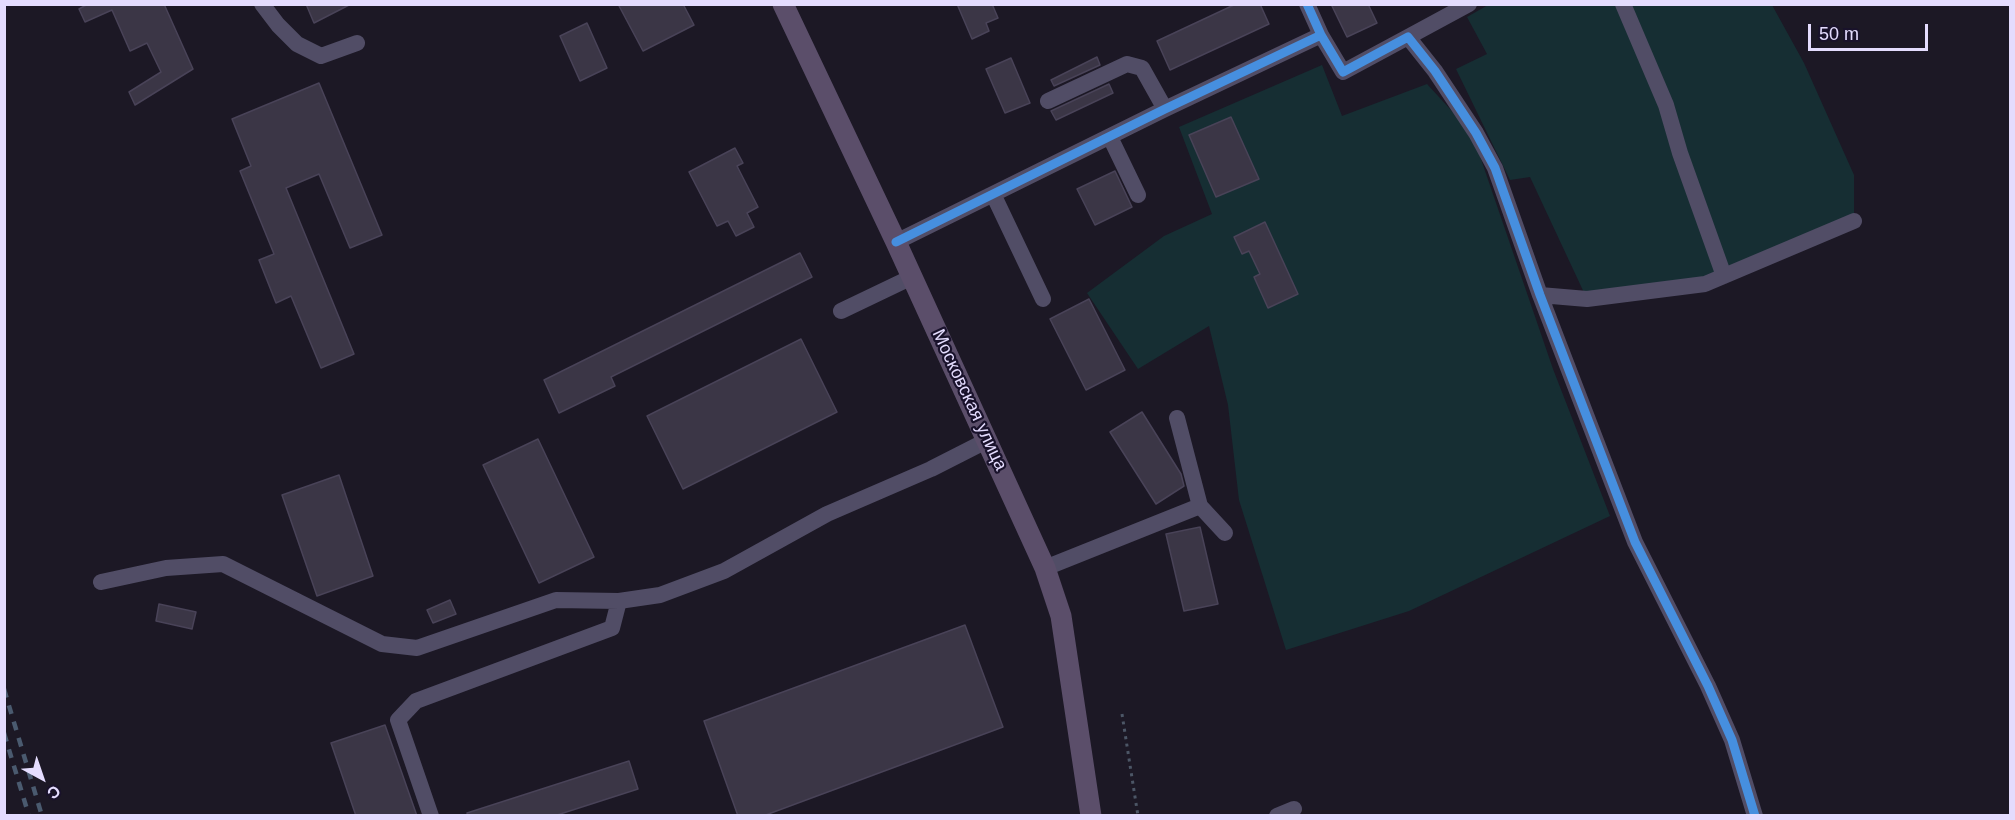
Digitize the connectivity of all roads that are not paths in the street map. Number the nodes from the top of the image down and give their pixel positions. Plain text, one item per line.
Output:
1 (262, 4) edge
2 (783, 4) edge
3 (1307, 4) edge
4 (1469, 4) edge
5 (1623, 4) edge
6 (1321, 35) junction
7 (1408, 37) junction
8 (357, 43) dead end
9 (1048, 101) dead end
10 (1165, 109) junction
11 (1110, 137) junction
12 (993, 194) junction
13 (1138, 195) dead end
14 (1854, 221) dead end
15 (896, 242) junction
16 (1724, 276) junction
17 (912, 277) junction
18 (1540, 295) junction
19 (1043, 299) dead end
20 (841, 311) dead end
21 (1177, 418) dead end
22 (988, 440) junction
23 (1200, 506) junction
24 (1225, 533) dead end
25 (1045, 568) junction
26 (100, 582) dead end
27 (619, 601) junction
28 (1294, 808) dead end
29 (431, 816) edge
30 (1091, 816) edge
31 (1277, 816) edge
32 (1755, 816) edge

1 - 8 street
2 - 15 main road, Московская улица
3 - 6 street
4 - 7 street
5 - 16 street
6 - 7 street
6 - 10 street
7 - 18 street
9 - 10 street
10 - 11 street
11 - 12 street
11 - 13 street
12 - 15 street
12 - 19 street
14 - 16 street
15 - 17 main road, Московская улица
16 - 18 street
17 - 20 street
17 - 22 main road, Московская улица
18 - 32 street
21 - 23 street
22 - 25 main road, Московская улица
22 - 27 street
23 - 24 street
23 - 25 street
25 - 30 main road, Московская улица
26 - 27 street
27 - 29 street
28 - 31 street

